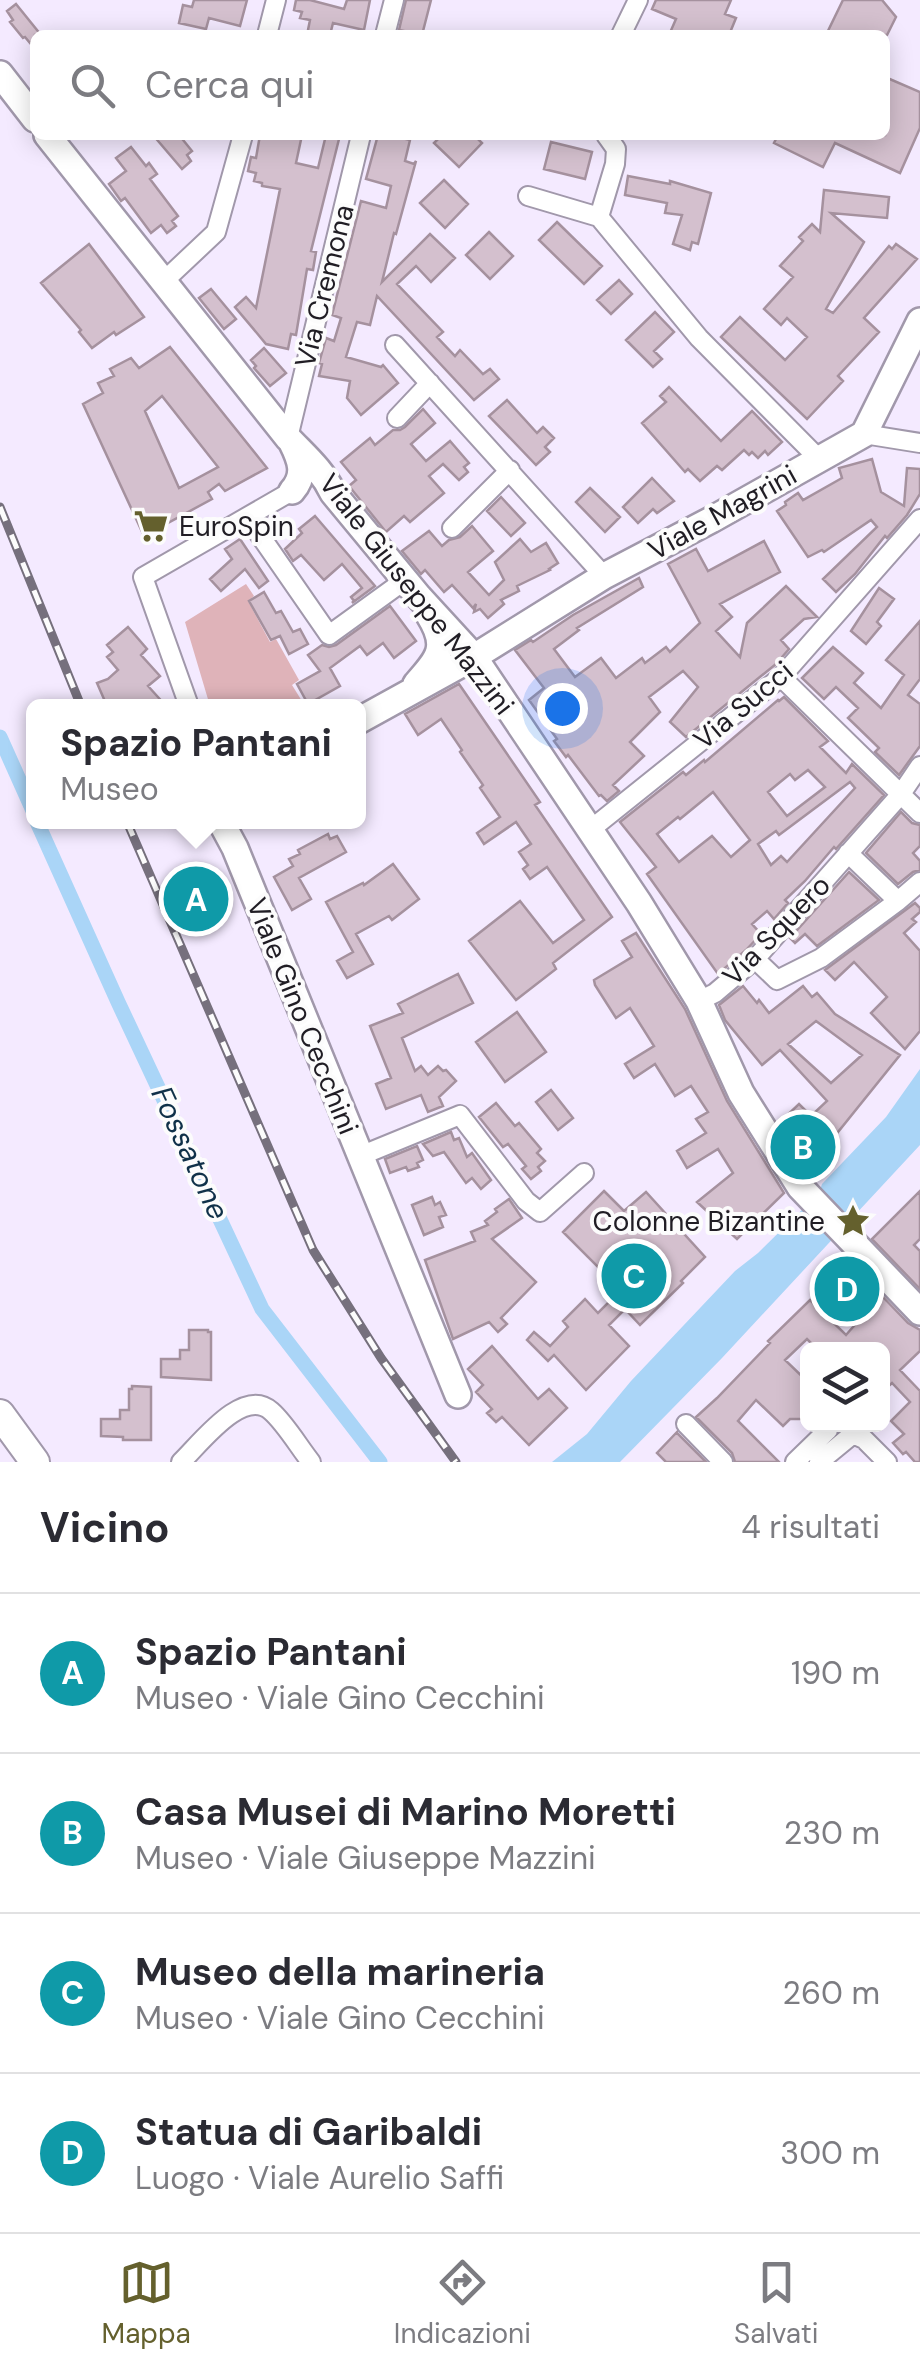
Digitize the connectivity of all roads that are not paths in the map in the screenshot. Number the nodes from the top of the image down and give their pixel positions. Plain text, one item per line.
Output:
1 (276, 0) edge
2 (394, 0) edge
3 (638, 0) edge
4 (269, 30) edge
5 (386, 30) edge
6 (623, 30) edge
7 (0, 74) edge
8 (30, 113) edge
9 (52, 140) edge
10 (242, 140) edge
11 (360, 140) edge
12 (610, 140) edge
13 (528, 196) dead end
14 (599, 218) junction
15 (164, 281) junction
16 (920, 321) edge
17 (395, 345) dead end
18 (430, 383) junction
19 (397, 418) dead end
20 (864, 434) junction
21 (290, 440) junction
22 (920, 443) edge
23 (819, 459) junction
24 (510, 470) junction
25 (292, 492) junction
26 (333, 493) junction
27 (248, 518) junction
28 (920, 519) edge
29 (452, 528) dead end
30 (604, 576) junction
31 (412, 588) junction
32 (474, 657) junction
33 (781, 678) junction
34 (187, 699) edge
35 (396, 700) junction
36 (366, 717) edge
37 (920, 766) edge
38 (901, 794) junction
39 (920, 813) edge
40 (225, 829) edge
41 (590, 830) junction
42 (848, 853) junction
43 (920, 882) edge
44 (898, 901) junction
45 (755, 959) junction
46 (700, 1001) junction
47 (360, 1156) junction
48 (584, 1173) dead end
49 (920, 1312) edge
50 (458, 1395) dead end
51 (0, 1414) edge
52 (686, 1424) dead end
53 (826, 1432) edge
54 (35, 1462) edge
55 (181, 1462) edge
56 (311, 1462) edge
57 (723, 1462) edge
58 (794, 1462) edge
59 (819, 1462) edge
60 (887, 1462) edge

1 - 4 street
2 - 5 street
3 - 6 street
7 - 8 street
9 - 15 street, Viale Giuseppe Mazzini
10 - 15 street
11 - 21 street, Via Cremona
12 - 14 street
13 - 14 street
14 - 23 street
15 - 21 street, Viale Giuseppe Mazzini
16 - 20 street
17 - 18 street
18 - 19 street
18 - 24 street
20 - 22 street
20 - 23 street, Viale Magrini
21 - 25 street
21 - 26 street, Viale Giuseppe Mazzini
23 - 30 street, Viale Magrini
24 - 29 street
24 - 30 street
25 - 26 street
25 - 27 street
26 - 31 street, Viale Giuseppe Mazzini
27 - 31 street
27 - 34 street
28 - 33 street, Via Succi
30 - 32 street, Viale Magrini
31 - 32 street, Viale Giuseppe Mazzini
31 - 35 street
32 - 35 street, Viale Magrini
32 - 41 street, Viale Giuseppe Mazzini
33 - 38 street
33 - 41 street, Via Succi
35 - 36 street, Viale Magrini
37 - 38 street, Via Squero
38 - 39 street
38 - 42 street, Via Squero
40 - 47 street, Viale Gino Cecchini
41 - 46 street, Viale Giuseppe Mazzini
42 - 44 street, Via Squero
42 - 45 street, Via Squero
43 - 44 street
44 - 45 street
45 - 46 street, Via Squero
46 - 49 street, Viale Giuseppe Mazzini
47 - 48 street, Viale Gino Cecchini
47 - 50 street, Viale Gino Cecchini
51 - 54 main road
52 - 57 street
53 - 58 street
55 - 56 street
59 - 60 street

